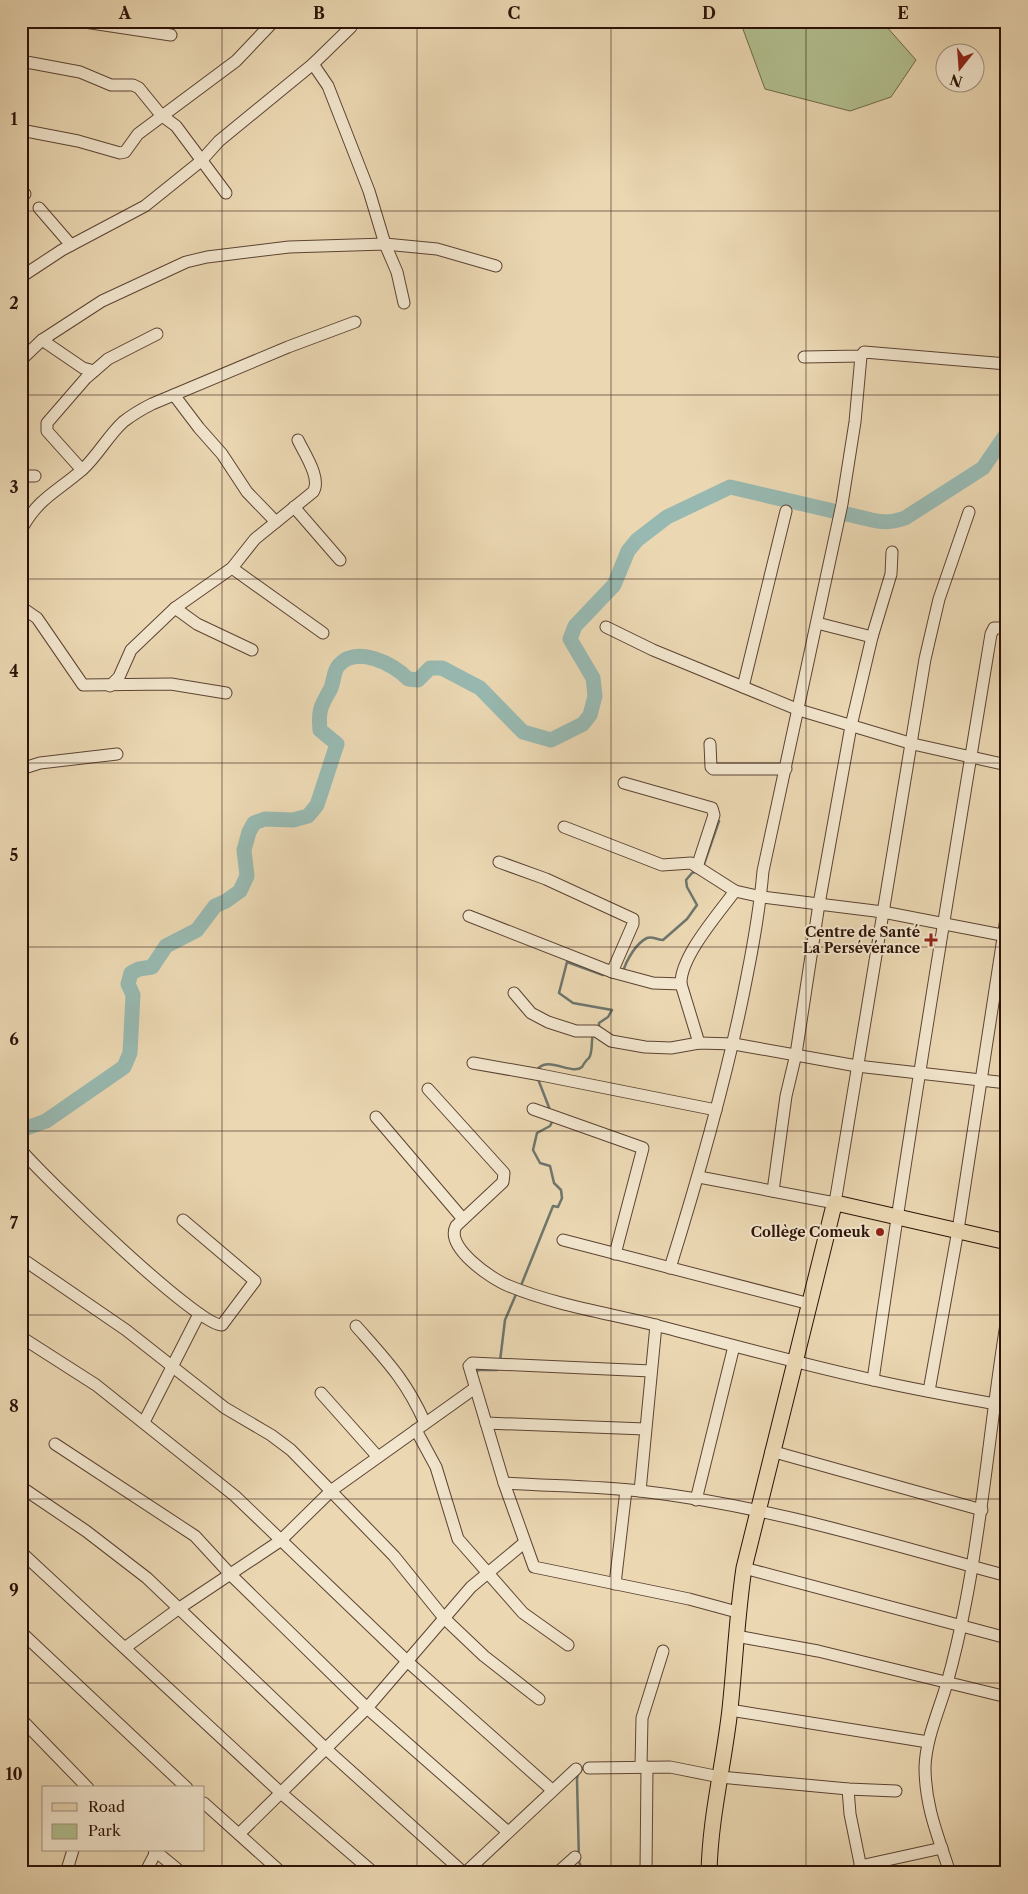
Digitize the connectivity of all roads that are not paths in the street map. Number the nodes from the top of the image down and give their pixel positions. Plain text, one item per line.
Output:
1 (78, 21) edge
2 (274, 21) edge
3 (352, 21) edge
4 (99, 23) edge
5 (171, 35) dead end
6 (21, 61) edge
7 (313, 64) junction
8 (161, 115) junction
9 (21, 130) edge
10 (201, 161) junction
11 (226, 193) dead end
12 (39, 208) dead end
13 (385, 244) junction
14 (71, 245) junction
15 (496, 266) dead end
16 (21, 277) edge
17 (404, 303) dead end
18 (355, 322) dead end
19 (157, 334) dead end
20 (42, 340) junction
21 (861, 356) junction
22 (804, 357) dead end
23 (21, 360) edge
24 (1007, 364) edge
25 (94, 371) junction
26 (174, 395) junction
27 (298, 440) dead end
28 (82, 470) junction
29 (21, 476) edge
30 (35, 476) dead end
31 (294, 507) junction
32 (786, 511) dead end
33 (968, 512) dead end
34 (276, 522) junction
35 (21, 530) edge
36 (892, 552) dead end
37 (340, 560) dead end
38 (232, 568) junction
39 (21, 606) edge
40 (175, 608) junction
41 (818, 623) junction
42 (606, 627) dead end
43 (1007, 628) edge
44 (323, 633) dead end
45 (872, 637) junction
46 (252, 650) dead end
47 (110, 686) junction
48 (743, 687) junction
49 (226, 693) dead end
50 (799, 710) junction
51 (851, 726) junction
52 (710, 744) dead end
53 (913, 744) junction
54 (117, 754) dead end
55 (971, 758) junction
56 (1007, 765) edge
57 (21, 768) edge
58 (786, 769) junction
59 (624, 783) dead end
60 (564, 827) dead end
61 (499, 862) dead end
62 (697, 867) junction
63 (735, 891) junction
64 (762, 897) junction
65 (819, 904) junction
66 (883, 912) junction
67 (1007, 912) edge
68 (469, 916) dead end
69 (945, 923) junction
70 (1005, 935) edge
71 (612, 972) junction
72 (681, 984) junction
73 (514, 993) dead end
74 (699, 1042) junction
75 (734, 1044) junction
76 (796, 1054) junction
77 (473, 1063) dead end
78 (857, 1066) junction
79 (918, 1071) junction
80 (980, 1079) junction
81 (1007, 1083) edge
82 (428, 1089) dead end
83 (533, 1109) dead end
84 (716, 1110) junction
85 (376, 1117) dead end
86 (21, 1150) edge
87 (699, 1177) junction
88 (773, 1191) junction
89 (835, 1204) junction
90 (896, 1216) junction
91 (463, 1219) junction
92 (183, 1220) dead end
93 (958, 1230) junction
94 (563, 1240) dead end
95 (1007, 1242) edge
96 (615, 1254) junction
97 (21, 1258) edge
98 (670, 1268) junction
99 (810, 1304) junction
100 (199, 1314) junction
101 (1007, 1320) edge
102 (356, 1326) dead end
103 (656, 1326) junction
104 (21, 1337) edge
105 (734, 1346) junction
106 (796, 1362) junction
107 (174, 1367) junction
108 (651, 1371) junction
109 (873, 1380) junction
110 (475, 1388) junction
111 (929, 1391) junction
112 (321, 1393) dead end
113 (993, 1403) junction
114 (1007, 1406) edge
115 (144, 1422) junction
116 (486, 1423) junction
117 (421, 1426) junction
118 (645, 1429) junction
119 (55, 1444) dead end
120 (771, 1451) junction
121 (378, 1457) junction
122 (504, 1483) junction
123 (21, 1487) edge
124 (332, 1490) junction
125 (626, 1490) junction
126 (640, 1491) junction
127 (696, 1500) junction
128 (982, 1510) junction
129 (757, 1511) junction
130 (280, 1541) junction
131 (524, 1543) junction
132 (21, 1552) edge
133 (973, 1567) junction
134 (744, 1568) junction
135 (230, 1574) junction
136 (486, 1574) junction
137 (1007, 1576) edge
138 (615, 1584) junction
139 (178, 1609) junction
140 (737, 1612) junction
141 (444, 1618) junction
142 (961, 1626) junction
143 (21, 1632) edge
144 (736, 1636) junction
145 (1007, 1638) edge
146 (568, 1645) dead end
147 (126, 1648) junction
148 (663, 1650) dead end
149 (408, 1662) junction
150 (947, 1684) junction
151 (1007, 1696) edge
152 (539, 1699) dead end
153 (367, 1708) junction
154 (730, 1710) junction
155 (21, 1719) edge
156 (928, 1742) junction
157 (325, 1748) junction
158 (644, 1767) junction
159 (589, 1768) dead end
160 (576, 1769) dead end
161 (720, 1777) junction
162 (86, 1786) edge
163 (185, 1786) edge
164 (848, 1789) junction
165 (552, 1790) junction
166 (896, 1791) dead end
167 (281, 1793) junction
168 (205, 1804) edge
169 (508, 1832) junction
170 (239, 1834) junction
171 (942, 1848) junction
172 (73, 1852) edge
173 (155, 1852) edge
174 (156, 1852) edge
175 (575, 1857) dead end
176 (861, 1869) edge
177 (66, 1873) edge
178 (145, 1873) edge
179 (182, 1873) edge
180 (282, 1873) edge
181 (374, 1873) edge
182 (465, 1873) edge
183 (557, 1873) edge
184 (646, 1873) edge
185 (710, 1873) edge
186 (950, 1873) edge

1 - 4 street
2 - 8 street
3 - 7 street
4 - 5 street
6 - 8 street
7 - 10 street
7 - 13 street
8 - 9 street
8 - 10 street
10 - 11 street
10 - 14 street
12 - 14 street
13 - 15 street
13 - 17 street
13 - 20 street
14 - 16 street
18 - 26 street
19 - 25 street
20 - 23 street
20 - 25 street
21 - 22 street
21 - 24 street
21 - 41 street
25 - 28 street
26 - 28 street
26 - 34 street
27 - 31 street
28 - 35 street
29 - 30 street
31 - 34 street
31 - 37 street
32 - 48 street
33 - 53 street
34 - 38 street
36 - 45 street
38 - 40 street
38 - 44 street
39 - 47 street
40 - 46 street
40 - 47 street
41 - 45 street
41 - 50 street
42 - 48 street
43 - 55 street
45 - 51 street
47 - 49 street
48 - 50 street
50 - 51 street
50 - 58 street
51 - 53 street
51 - 65 street
52 - 58 street
53 - 55 street
53 - 66 street
54 - 57 street
55 - 56 street
55 - 69 street
58 - 64 street
59 - 62 street
60 - 62 street
61 - 71 street
62 - 63 street
63 - 64 street
63 - 72 street
64 - 65 street
64 - 75 street
65 - 66 street
65 - 76 street
66 - 69 street
66 - 78 street
67 - 70 street
68 - 71 street
69 - 70 street
69 - 79 street
70 - 80 street
71 - 72 street
72 - 74 street
73 - 74 street
74 - 75 street
75 - 76 street
75 - 84 street
76 - 78 street
76 - 88 street
77 - 84 street
78 - 79 street
78 - 89 street
79 - 80 street
79 - 90 street
80 - 81 street
80 - 93 street
82 - 91 street
83 - 96 street
84 - 87 street
85 - 91 street
86 - 100 street
87 - 88 street
87 - 98 street
88 - 89 street
89 - 90 main road
89 - 99 main road
90 - 93 main road
90 - 109 street
91 - 103 street
92 - 100 street
93 - 95 main road
93 - 111 street
94 - 96 street
96 - 98 street
97 - 107 street
98 - 99 street
99 - 106 main road
100 - 107 street
101 - 113 street
102 - 117 street
103 - 105 street
103 - 108 street
104 - 115 street
105 - 106 street
105 - 127 street
106 - 109 street
106 - 120 main road
107 - 115 street
107 - 124 street
108 - 110 street
108 - 118 street
109 - 111 street
110 - 116 street
110 - 117 street
111 - 113 street
112 - 121 street
113 - 114 street
113 - 128 street
115 - 130 street
116 - 118 street
116 - 122 street
117 - 121 street
117 - 136 street
118 - 126 street
119 - 135 street
120 - 128 street
120 - 129 main road
121 - 124 street
122 - 125 street
122 - 131 street
123 - 139 street
124 - 130 street
124 - 141 street
125 - 126 street
125 - 138 street
126 - 127 street
127 - 129 street
128 - 133 street
129 - 133 street
129 - 134 main road
130 - 135 street
130 - 149 street
131 - 136 street
131 - 138 street
132 - 147 street
133 - 137 street
133 - 142 street
134 - 140 main road
134 - 142 street
135 - 139 street
135 - 153 street
136 - 141 street
136 - 146 street
138 - 140 street
139 - 147 street
139 - 157 street
140 - 144 main road
141 - 149 street
141 - 152 street
142 - 145 street
142 - 150 street
143 - 163 street
144 - 150 street
144 - 154 main road
147 - 167 street
148 - 158 street
149 - 153 street
149 - 165 street
150 - 151 street
150 - 156 street
153 - 157 street
153 - 169 street
154 - 156 street
154 - 161 main road
155 - 162 street
156 - 171 street
157 - 167 street
157 - 182 street
158 - 159 street
158 - 161 street
158 - 184 street
160 - 165 street
161 - 164 street
161 - 185 main road
164 - 166 street
164 - 176 street
165 - 169 street
167 - 170 street
167 - 181 street
168 - 170 street
169 - 182 street
170 - 180 street
171 - 176 street
171 - 186 street
172 - 177 street
173 - 178 street
174 - 179 street
175 - 183 street

